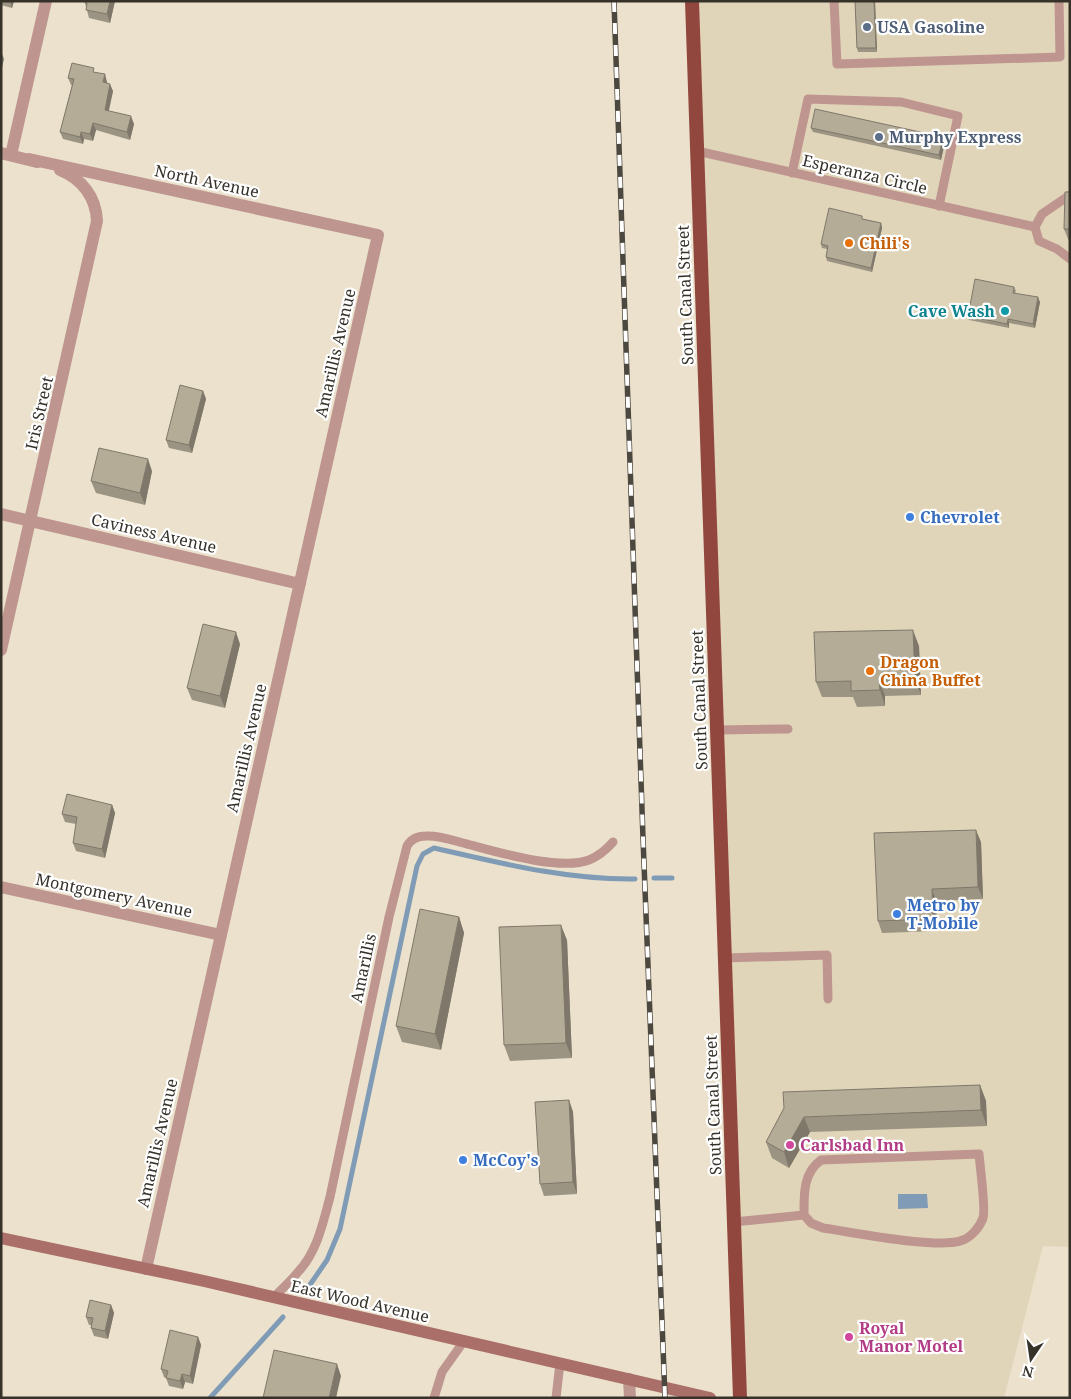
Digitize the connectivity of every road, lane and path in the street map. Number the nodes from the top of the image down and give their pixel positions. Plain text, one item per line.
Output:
1 (46, 1) edge
2 (692, 1) edge
3 (834, 1) edge
4 (1058, 1) edge
5 (697, 151) junction
6 (6, 154) edge
7 (29, 159) junction
8 (792, 173) junction
9 (84, 186) joint
10 (1070, 195) edge
11 (939, 206) junction
12 (1030, 226) junction
13 (378, 235) joint
14 (1070, 259) edge
15 (1, 514) edge
16 (31, 521) junction
17 (300, 584) junction
18 (1, 650) edge
19 (788, 729) dead end
20 (717, 730) junction
21 (613, 842) dead end
22 (1, 887) edge
23 (221, 935) junction
24 (725, 958) junction
25 (828, 999) dead end
26 (804, 1215) junction
27 (734, 1222) junction
28 (1, 1238) edge
29 (146, 1269) junction
30 (274, 1297) junction
31 (464, 1341) junction
32 (560, 1363) junction
33 (629, 1379) junction
34 (434, 1398) edge
35 (556, 1398) edge
36 (630, 1398) edge
37 (710, 1398) edge
38 (740, 1398) edge

1 - 6 street
2 - 5 highway, South Canal Street
3 - 4 lane
5 - 8 lane, Esperanza Circle
5 - 20 highway, South Canal Street
6 - 7 street, North Avenue
7 - 9 street, North Avenue
7 - 13 street, North Avenue
8 - 11 lane, Esperanza Circle
8 - 11 lane
9 - 16 street, Iris Street
10 - 12 lane
11 - 12 lane, Esperanza Circle
12 - 14 lane
13 - 17 street, Amarillis Avenue
15 - 16 street, Caviness Avenue
16 - 17 street, Caviness Avenue
16 - 18 street, Iris Street
17 - 23 street, Amarillis Avenue
19 - 20 lane
20 - 24 highway, South Canal Street
21 - 30 lane, Amarillis
22 - 23 street, Montgomery Avenue
23 - 29 street, Amarillis Avenue
24 - 25 lane
24 - 27 highway, South Canal Street
26 - 26 lane
26 - 27 lane
27 - 38 highway, South Canal Street
28 - 29 main road, East Wood Avenue
29 - 30 main road, East Wood Avenue
30 - 31 main road, East Wood Avenue
31 - 32 main road, East Wood Avenue
31 - 34 lane
32 - 33 main road, East Wood Avenue
32 - 35 lane
33 - 36 street
33 - 37 main road, East Wood Avenue

